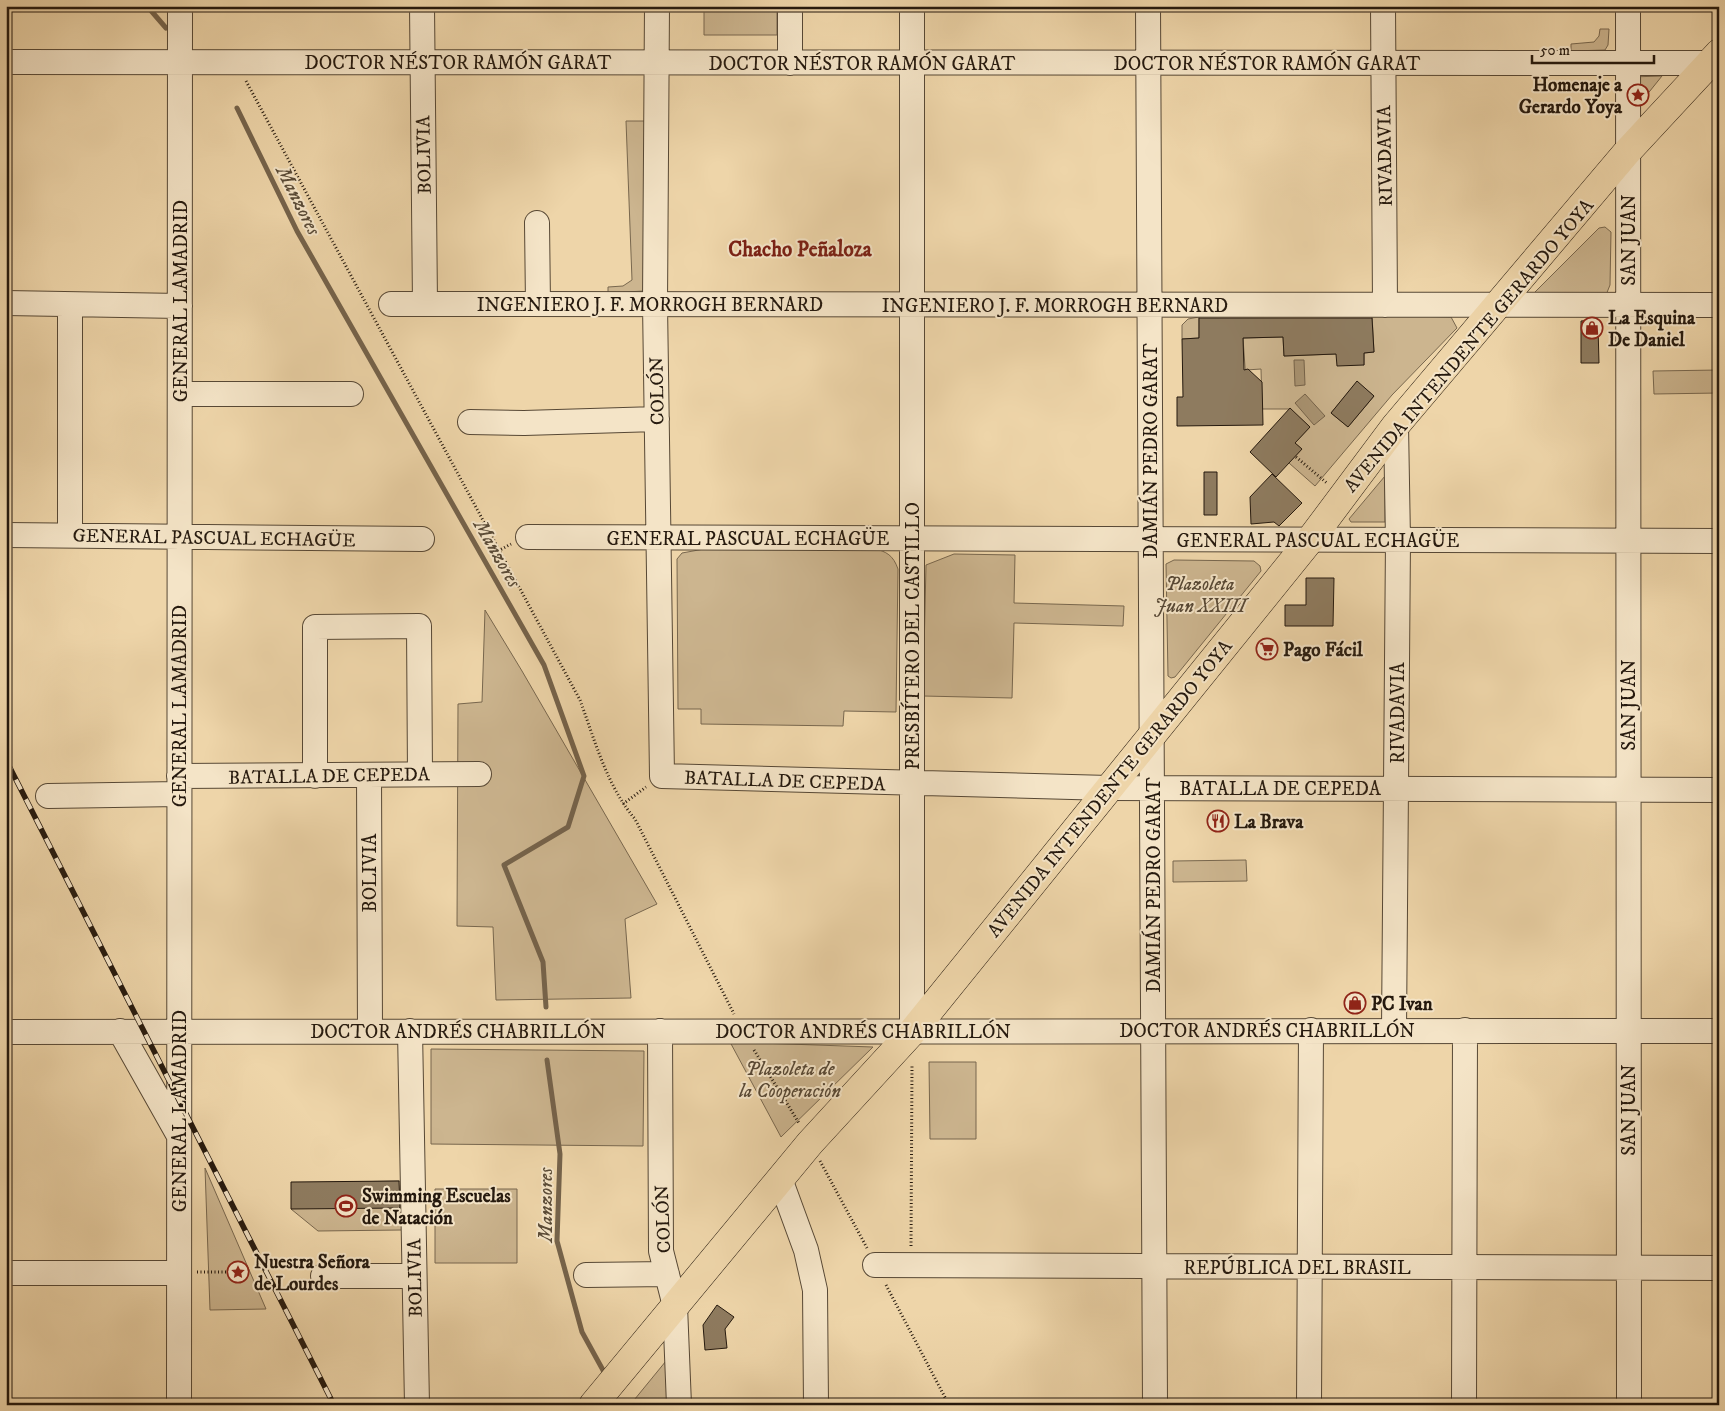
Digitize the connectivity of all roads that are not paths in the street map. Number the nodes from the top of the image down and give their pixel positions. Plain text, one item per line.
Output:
1 (180, 6) edge
2 (422, 6) edge
3 (657, 6) edge
4 (790, 6) edge
5 (912, 6) edge
6 (1148, 6) edge
7 (1383, 6) edge
8 (1628, 6) edge
9 (1716, 60) edge
10 (6, 62) edge
11 (180, 62) junction
12 (422, 62) junction
13 (657, 62) junction
14 (790, 63) junction
15 (1148, 63) junction
16 (1383, 63) junction
17 (1627, 63) junction
18 (912, 64) junction
19 (1628, 152) junction
20 (537, 223) dead end
21 (6, 304) edge
22 (391, 304) dead end
23 (426, 304) junction
24 (538, 304) junction
25 (655, 304) junction
26 (912, 304) junction
27 (1149, 304) junction
28 (1385, 305) junction
29 (1628, 305) junction
30 (1719, 305) edge
31 (70, 306) junction
32 (180, 306) junction
33 (1498, 306) junction
34 (180, 394) junction
35 (351, 394) dead end
36 (656, 419) junction
37 (470, 422) dead end
38 (1396, 425) junction
39 (6, 534) edge
40 (70, 535) junction
41 (179, 537) junction
42 (528, 537) dead end
43 (658, 537) junction
44 (912, 538) junction
45 (422, 539) dead end
46 (1151, 539) junction
47 (1310, 540) junction
48 (1398, 540) junction
49 (1628, 541) junction
50 (1719, 541) edge
51 (1152, 734) junction
52 (420, 774) junction
53 (479, 774) dead end
54 (369, 775) junction
55 (315, 776) junction
56 (662, 776) joint
57 (912, 783) junction
58 (179, 785) junction
59 (1109, 788) junction
60 (1152, 788) junction
61 (1396, 789) junction
62 (1628, 790) junction
63 (1719, 790) edge
64 (48, 796) dead end
65 (1153, 1030) junction
66 (1311, 1030) junction
67 (1394, 1030) junction
68 (1465, 1030) junction
69 (1628, 1030) junction
70 (120, 1031) junction
71 (410, 1031) junction
72 (660, 1031) junction
73 (1719, 1031) edge
74 (6, 1032) edge
75 (179, 1032) junction
76 (370, 1032) junction
77 (912, 1032) junction
78 (178, 1135) junction
79 (780, 1179) junction
80 (875, 1265) road end
81 (1155, 1266) junction
82 (1309, 1267) junction
83 (1464, 1267) junction
84 (1629, 1267) junction
85 (1719, 1268) edge
86 (6, 1272) edge
87 (179, 1272) junction
88 (666, 1274) junction
89 (586, 1275) dead end
90 (323, 1276) dead end
91 (414, 1276) junction
92 (675, 1306) junction
93 (179, 1405) edge
94 (417, 1405) edge
95 (593, 1405) edge
96 (679, 1405) edge
97 (816, 1405) edge
98 (1155, 1405) edge
99 (1309, 1405) edge
100 (1464, 1405) edge
101 (1629, 1405) edge

1 - 11 street, GENERAL LAMADRID
2 - 12 street, BOLIVIA
3 - 13 street, COLÓN
4 - 14 street
5 - 18 street, PRESBÍTERO DEL CASTILLO
6 - 15 street, DAMIÁN PEDRO GARAT
7 - 16 street, RIVADAVIA
8 - 17 street, SAN JUAN
9 - 17 street, DOCTOR NÉSTOR RAMÓN GARAT
9 - 19 main road, AVENIDA INTENDENTE GERARDO YOYA
10 - 11 street, DOCTOR NÉSTOR RAMÓN GARAT
11 - 12 street, DOCTOR NÉSTOR RAMÓN GARAT
11 - 32 street, GENERAL LAMADRID
12 - 13 street, DOCTOR NÉSTOR RAMÓN GARAT
12 - 23 street, BOLIVIA
13 - 14 street, DOCTOR NÉSTOR RAMÓN GARAT
13 - 25 street, COLÓN
14 - 18 street, DOCTOR NÉSTOR RAMÓN GARAT
15 - 16 street, DOCTOR NÉSTOR RAMÓN GARAT
15 - 18 street, DOCTOR NÉSTOR RAMÓN GARAT
15 - 27 street, DAMIÁN PEDRO GARAT
16 - 17 street, DOCTOR NÉSTOR RAMÓN GARAT
16 - 28 street, RIVADAVIA
17 - 19 street, SAN JUAN
18 - 26 street, PRESBÍTERO DEL CASTILLO
19 - 29 street, SAN JUAN
19 - 33 main road, AVENIDA INTENDENTE GERARDO YOYA
20 - 24 street
21 - 31 street
22 - 23 street, INGENIERO J. F. MORROGH BERNARD
23 - 24 street, INGENIERO J. F. MORROGH BERNARD
24 - 25 street, INGENIERO J. F. MORROGH BERNARD
25 - 26 street, INGENIERO J. F. MORROGH BERNARD
25 - 36 street, COLÓN
26 - 27 street, INGENIERO J. F. MORROGH BERNARD
26 - 44 street, PRESBÍTERO DEL CASTILLO
27 - 28 street, INGENIERO J. F. MORROGH BERNARD
27 - 46 street, DAMIÁN PEDRO GARAT
28 - 33 street, INGENIERO J. F. MORROGH BERNARD
29 - 30 street, INGENIERO J. F. MORROGH BERNARD
29 - 33 street, INGENIERO J. F. MORROGH BERNARD
29 - 49 street, SAN JUAN
31 - 32 street
31 - 40 street
32 - 34 street, GENERAL LAMADRID
33 - 38 main road, AVENIDA INTENDENTE GERARDO YOYA
34 - 35 street
34 - 41 street, GENERAL LAMADRID
36 - 37 street
36 - 43 street, COLÓN
38 - 47 main road, AVENIDA INTENDENTE GERARDO YOYA
38 - 48 street, RIVADAVIA
39 - 40 street, GENERAL PASCUAL ECHAGÜE
40 - 41 street, GENERAL PASCUAL ECHAGÜE
41 - 45 street, GENERAL PASCUAL ECHAGÜE
41 - 58 street, GENERAL LAMADRID
42 - 43 street, GENERAL PASCUAL ECHAGÜE
43 - 44 street, GENERAL PASCUAL ECHAGÜE
43 - 56 street, COLÓN
44 - 46 street, GENERAL PASCUAL ECHAGÜE
44 - 57 street, PRESBÍTERO DEL CASTILLO
46 - 47 street, GENERAL PASCUAL ECHAGÜE
46 - 51 street, DAMIÁN PEDRO GARAT
47 - 48 street, GENERAL PASCUAL ECHAGÜE
47 - 51 main road, AVENIDA INTENDENTE GERARDO YOYA
48 - 49 street, GENERAL PASCUAL ECHAGÜE
48 - 61 street, RIVADAVIA
49 - 50 street, GENERAL PASCUAL ECHAGÜE
49 - 62 street, SAN JUAN
51 - 59 main road, AVENIDA INTENDENTE GERARDO YOYA
51 - 60 street, DAMIÁN PEDRO GARAT
52 - 53 street, BATALLA DE CEPEDA
52 - 54 street, BATALLA DE CEPEDA
52 - 55 street
54 - 55 street, BATALLA DE CEPEDA
54 - 76 street, BOLIVIA
55 - 58 street, BATALLA DE CEPEDA
56 - 57 street, BATALLA DE CEPEDA
57 - 59 street, BATALLA DE CEPEDA
57 - 77 street, PRESBÍTERO DEL CASTILLO
58 - 64 street, BATALLA DE CEPEDA
58 - 75 street, GENERAL LAMADRID
59 - 60 street, BATALLA DE CEPEDA
59 - 77 main road, AVENIDA INTENDENTE GERARDO YOYA
60 - 61 street, BATALLA DE CEPEDA
60 - 65 street, DAMIÁN PEDRO GARAT
61 - 62 street, BATALLA DE CEPEDA
61 - 67 street, RIVADAVIA
62 - 63 street, BATALLA DE CEPEDA
62 - 69 street, SAN JUAN
65 - 66 street, DOCTOR ANDRÉS CHABRILLÓN
65 - 77 street, DOCTOR ANDRÉS CHABRILLÓN
65 - 81 street, DAMIÁN PEDRO GARAT
66 - 67 street, DOCTOR ANDRÉS CHABRILLÓN
66 - 82 street
67 - 68 street, DOCTOR ANDRÉS CHABRILLÓN
68 - 69 street, DOCTOR ANDRÉS CHABRILLÓN
68 - 83 street
69 - 73 street, DOCTOR ANDRÉS CHABRILLÓN
69 - 84 street, SAN JUAN
70 - 74 street, DOCTOR ANDRÉS CHABRILLÓN
70 - 75 street, DOCTOR ANDRÉS CHABRILLÓN
70 - 78 street
71 - 72 street, DOCTOR ANDRÉS CHABRILLÓN
71 - 76 street, DOCTOR ANDRÉS CHABRILLÓN
71 - 91 street, BOLIVIA
72 - 77 street, DOCTOR ANDRÉS CHABRILLÓN
72 - 88 street, COLÓN
75 - 76 street, DOCTOR ANDRÉS CHABRILLÓN
75 - 78 street, GENERAL LAMADRID
77 - 79 main road, AVENIDA INTENDENTE GERARDO YOYA
78 - 87 street, GENERAL LAMADRID
79 - 92 main road, AVENIDA INTENDENTE GERARDO YOYA
79 - 97 street
80 - 81 street, REPÚBLICA DEL BRASIL
81 - 82 street, REPÚBLICA DEL BRASIL
81 - 98 street, DAMIÁN PEDRO GARAT
82 - 83 street, REPÚBLICA DEL BRASIL
82 - 99 street
83 - 84 street, REPÚBLICA DEL BRASIL
83 - 100 street
84 - 85 street, REPÚBLICA DEL BRASIL
84 - 101 street, SAN JUAN
86 - 87 street
87 - 93 street, GENERAL LAMADRID
88 - 89 street
88 - 92 street, COLÓN
90 - 91 street
91 - 94 street, BOLIVIA
92 - 95 main road, AVENIDA INTENDENTE GERARDO YOYA
92 - 96 street, COLÓN

